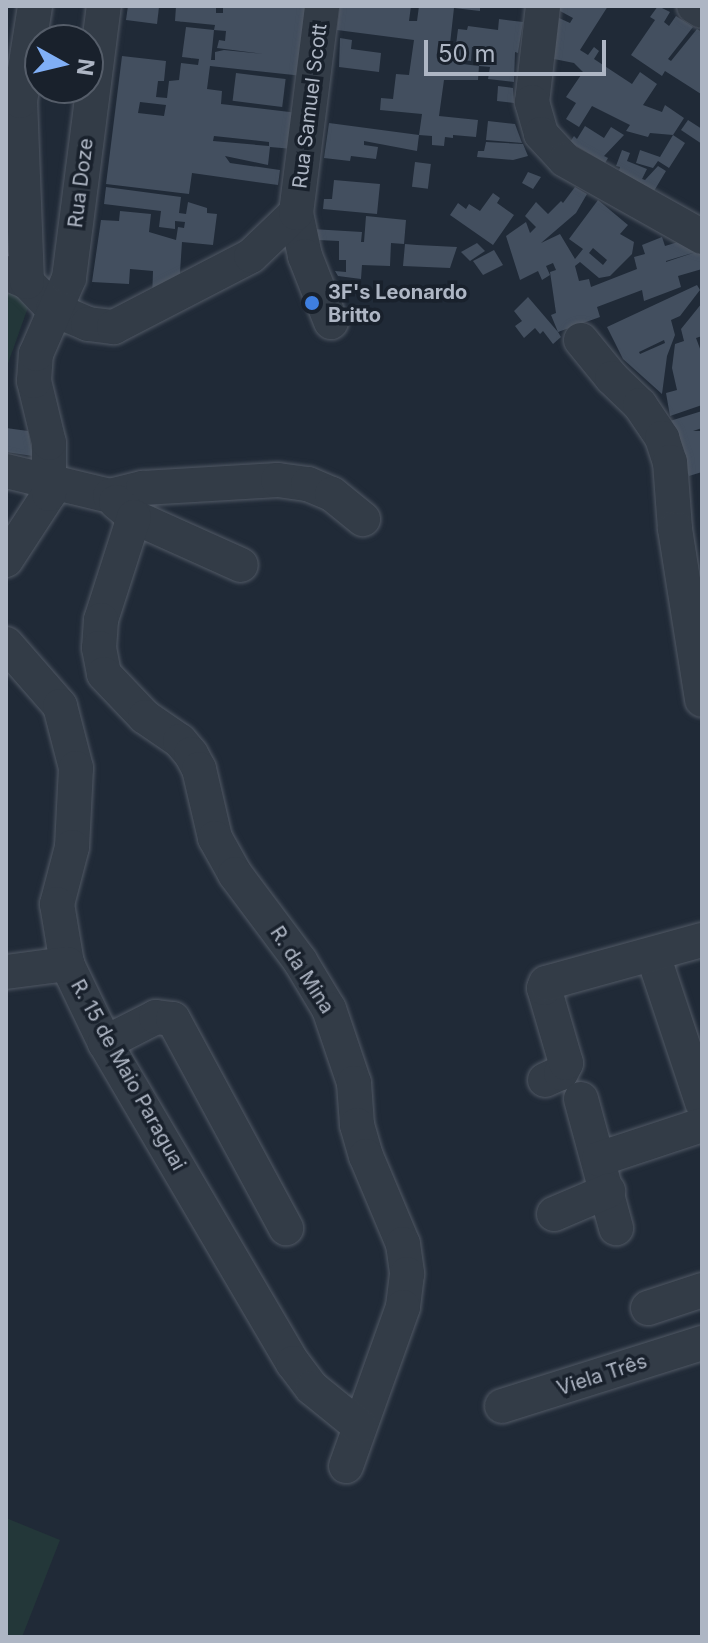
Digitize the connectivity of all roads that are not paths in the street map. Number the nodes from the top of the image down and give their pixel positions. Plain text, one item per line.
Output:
1 (35, 6) edge
2 (104, 6) edge
3 (322, 6) edge
4 (543, 6) edge
5 (694, 6) edge
6 (702, 11) edge
7 (296, 213) junction
8 (702, 237) edge
9 (16, 278) edge
10 (53, 309) junction
11 (331, 322) dead end
12 (581, 340) dead end
13 (6, 471) edge
14 (52, 480) junction
15 (122, 507) junction
16 (363, 519) dead end
17 (6, 560) edge
18 (241, 565) dead end
19 (693, 591) edge
20 (6, 644) edge
21 (702, 700) edge
22 (702, 940) edge
23 (653, 955) junction
24 (67, 964) junction
25 (6, 972) edge
26 (105, 1043) junction
27 (545, 1080) dead end
28 (581, 1099) dead end
29 (702, 1102) edge
30 (702, 1125) edge
31 (603, 1175) junction
32 (554, 1214) dead end
33 (286, 1228) dead end
34 (616, 1228) dead end
35 (702, 1290) edge
36 (648, 1308) dead end
37 (702, 1343) edge
38 (502, 1406) dead end
39 (359, 1426) junction
40 (346, 1466) dead end

1 - 9 street
2 - 10 street, Rua Doze
3 - 7 street, Rua Samuel Scott
4 - 8 street
5 - 6 street
7 - 10 street, Rua Samuel Scott
7 - 11 street
9 - 10 street
10 - 14 street, Rua Doze
12 - 19 street
13 - 14 street
14 - 15 street
14 - 17 street
15 - 16 street
15 - 18 street
15 - 39 street, R. da Mina
19 - 21 street
20 - 24 street, R. 15 de Maio Paraguai
22 - 23 street
23 - 27 street
23 - 29 street
24 - 25 street
24 - 26 street, R. 15 de Maio Paraguai
26 - 33 street
26 - 39 street, R. 15 de Maio Paraguai
28 - 31 street
30 - 31 street
31 - 32 street
31 - 34 street
35 - 36 street
37 - 38 street, Viela Três
39 - 40 street, R. da Mina

